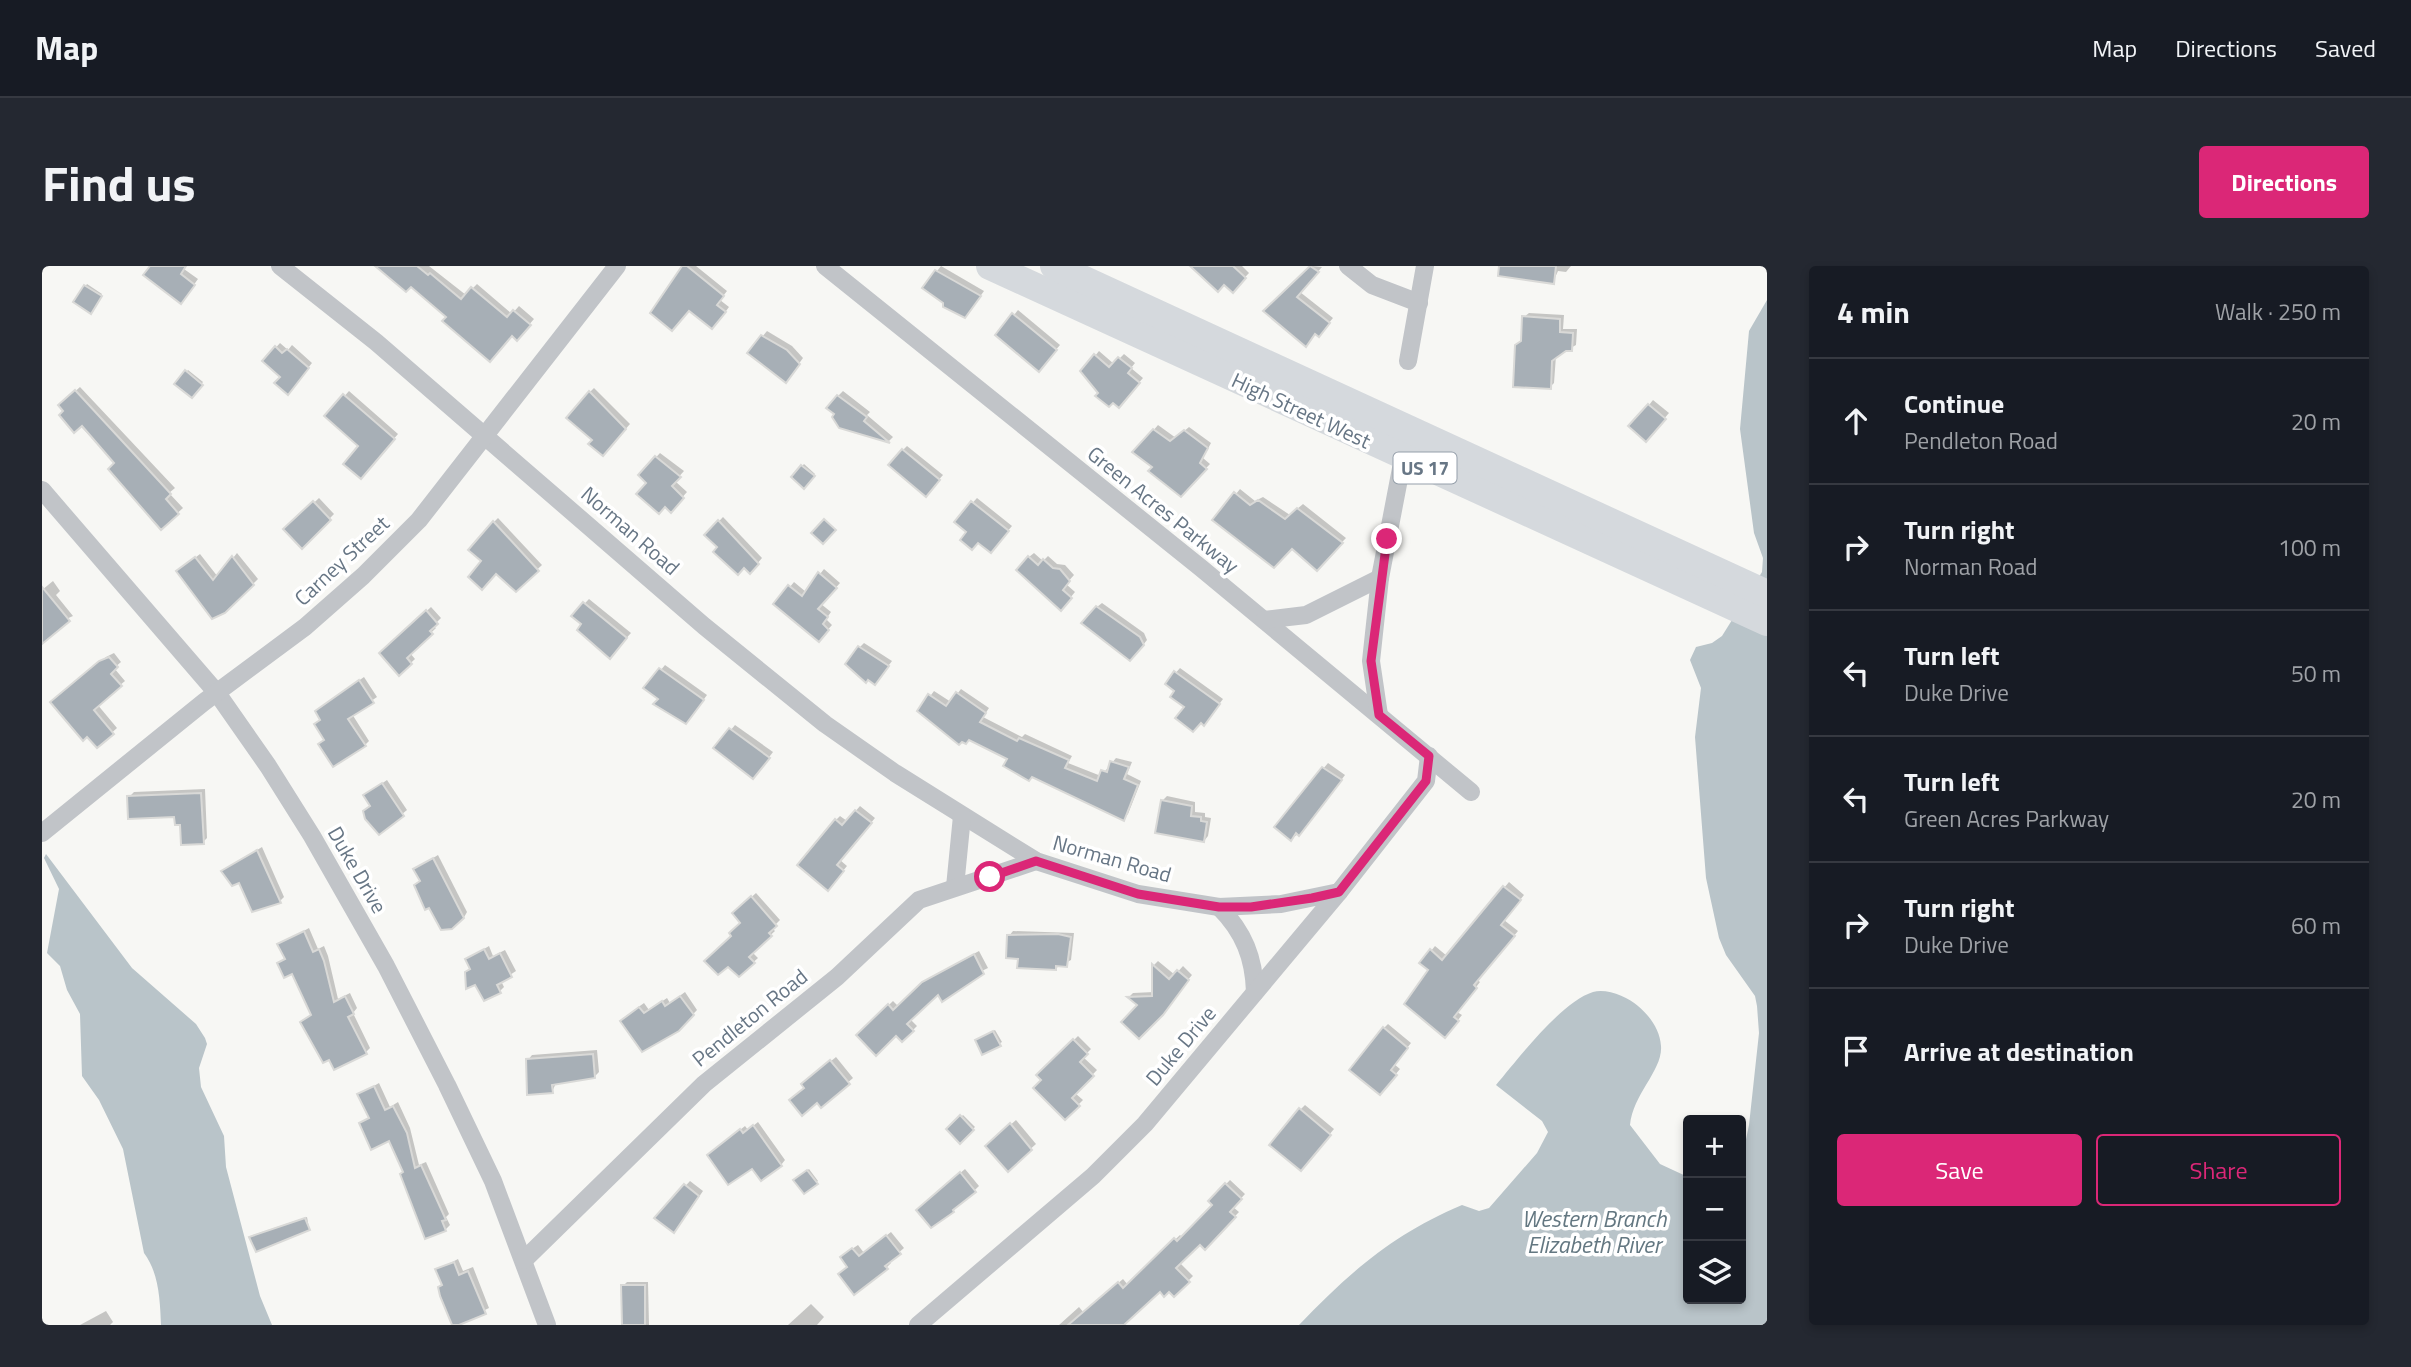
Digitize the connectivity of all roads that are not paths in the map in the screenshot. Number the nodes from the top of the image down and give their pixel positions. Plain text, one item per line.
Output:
1 (280, 266) edge
2 (617, 266) edge
3 (825, 266) edge
4 (990, 266) edge
5 (1054, 266) edge
6 (1348, 266) edge
7 (1425, 266) edge
8 (1419, 303) junction
9 (1408, 361) dead end
10 (486, 436) junction
11 (1403, 458) junction
12 (42, 490) edge
13 (1690, 573) junction
14 (1380, 578) junction
15 (1767, 594) edge
16 (1264, 620) junction
17 (1767, 622) edge
18 (216, 694) junction
19 (1379, 715) junction
20 (1429, 756) junction
21 (1471, 792) dead end
22 (962, 816) junction
23 (42, 833) edge
24 (1036, 861) junction
25 (956, 887) junction
26 (1339, 892) junction
27 (1219, 907) junction
28 (1255, 992) junction
29 (524, 1260) junction
30 (547, 1325) edge
31 (918, 1325) edge

1 - 10 street, Norman Road
2 - 10 street, Carney Street
3 - 16 street, Green Acres Parkway
4 - 11 main road, High Street West / US 17
5 - 13 main road, High Street West / US 17
6 - 8 street
7 - 8 street
8 - 9 street
10 - 18 street, Carney Street
10 - 22 street, Norman Road
11 - 13 main road, High Street West / US 17
11 - 14 street
12 - 18 street, Duke Drive
13 - 15 main road, High Street West / US 17
13 - 17 main road, High Street West / US 17
14 - 16 street
14 - 19 street
16 - 19 street, Green Acres Parkway
18 - 23 street, Carney Street
18 - 29 street, Duke Drive
19 - 20 street, Green Acres Parkway
20 - 21 street, Green Acres Parkway
20 - 26 street, Duke Drive
22 - 24 street, Norman Road
22 - 25 street
24 - 25 street, Pendleton Road
24 - 27 street, Norman Road
25 - 29 street, Pendleton Road
26 - 27 street, Norman Road
26 - 28 street, Duke Drive
27 - 28 street
28 - 31 street, Duke Drive
29 - 30 street, Duke Drive

